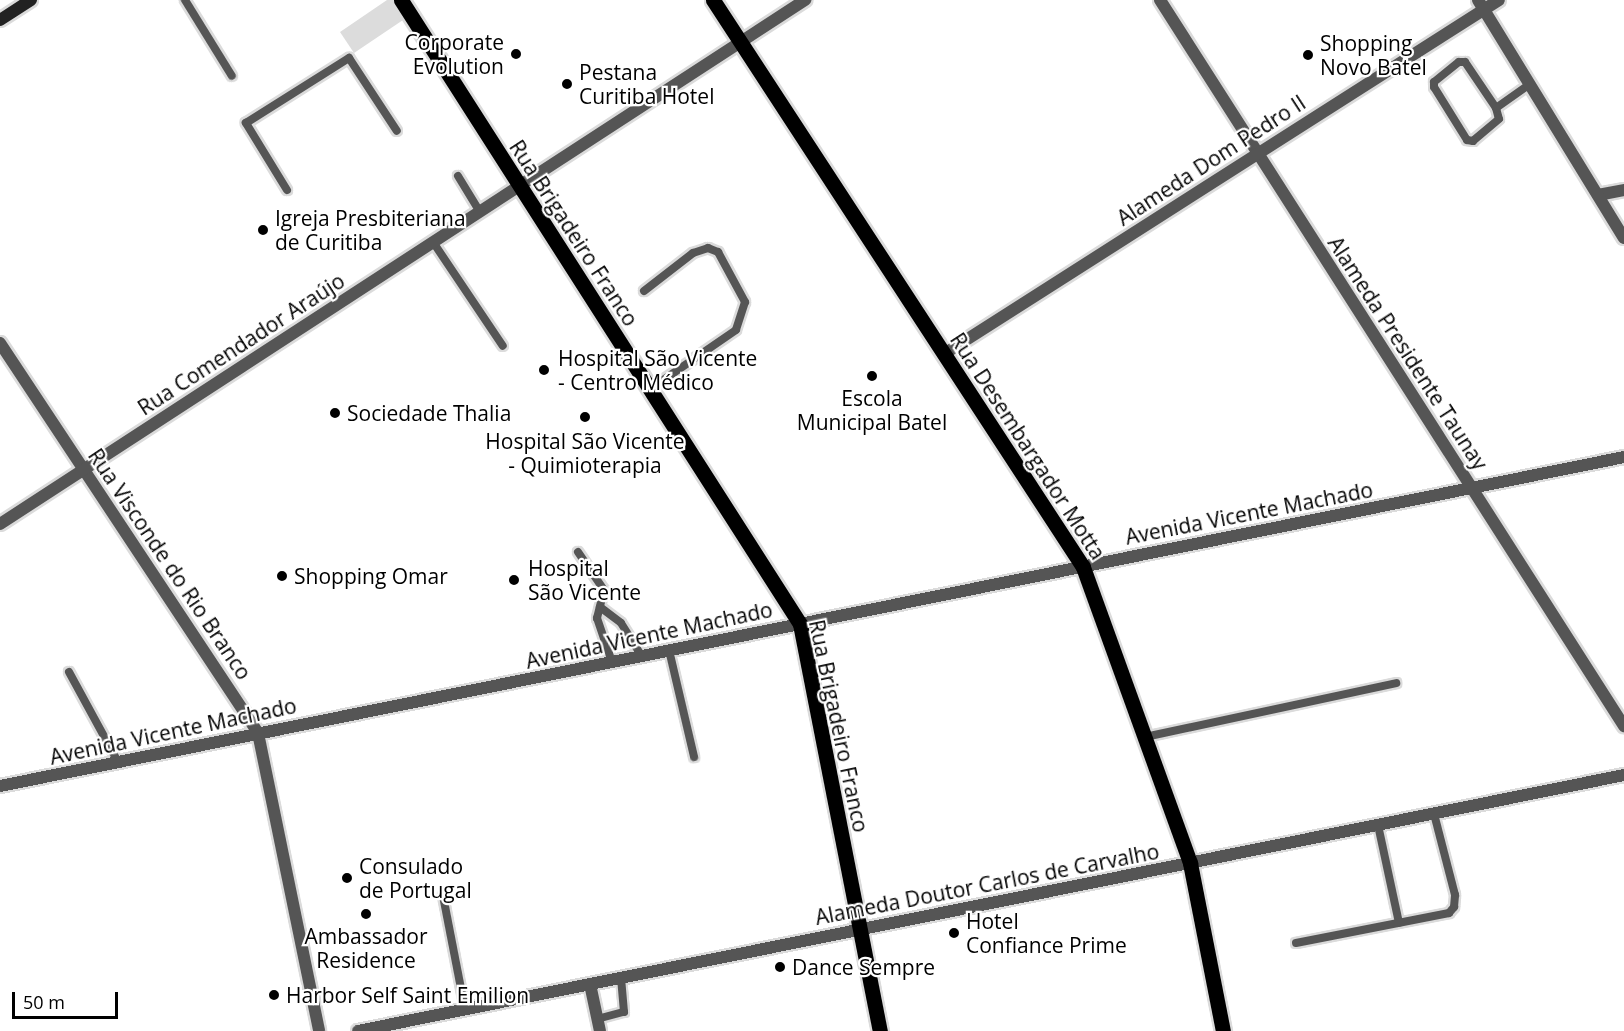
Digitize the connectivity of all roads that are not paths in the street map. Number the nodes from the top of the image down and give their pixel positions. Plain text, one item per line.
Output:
1 (31, 0) edge
2 (185, 0) edge
3 (401, 0) edge
4 (713, 0) edge
5 (805, 0) edge
6 (1160, 0) edge
7 (1499, 0) edge
8 (1481, 5) edge
9 (0, 20) edge
10 (741, 42) junction
11 (232, 76) dead end
12 (1530, 84) junction
13 (1496, 108) junction
14 (397, 132) dead end
15 (1258, 154) junction
16 (458, 176) dead end
17 (520, 186) junction
18 (287, 190) dead end
19 (1624, 190) edge
20 (1598, 195) junction
21 (480, 212) junction
22 (1624, 238) edge
23 (433, 243) junction
24 (644, 291) dead end
25 (0, 343) edge
26 (503, 346) dead end
27 (944, 354) junction
28 (650, 390) junction
29 (1624, 458) edge
30 (84, 470) junction
31 (1472, 489) junction
32 (0, 524) edge
33 (578, 552) dead end
34 (1083, 567) junction
35 (600, 607) junction
36 (800, 624) junction
37 (669, 650) junction
38 (642, 656) junction
39 (612, 662) junction
40 (69, 672) dead end
41 (1396, 683) dead end
42 (1624, 726) edge
43 (258, 733) junction
44 (1145, 737) junction
45 (694, 757) dead end
46 (118, 762) junction
47 (1624, 776) edge
48 (0, 786) edge
49 (1434, 814) junction
50 (1378, 825) junction
51 (1190, 863) junction
52 (442, 896) dead end
53 (1399, 923) junction
54 (860, 930) junction
55 (1296, 943) dead end
56 (621, 978) junction
57 (590, 984) junction
58 (465, 1009) junction
59 (598, 1025) edge
60 (318, 1031) edge
61 (358, 1031) edge
62 (880, 1031) edge
63 (1223, 1031) edge

1 - 9 main road
2 - 11 lane
3 - 17 main road, Rua Brigadeiro Franco
4 - 10 main road, Rua Desembargador Motta
5 - 10 street, Rua Comendador Araújo
6 - 15 street, Alameda Presidente Taunay
7 - 8 street, Alameda Dom Pedro II
8 - 12 street
8 - 15 street, Alameda Dom Pedro II
10 - 17 street, Rua Comendador Araújo
10 - 27 main road, Rua Desembargador Motta
12 - 13 lane
12 - 20 street
13 - 13 lane
14 - 18 lane
15 - 27 street, Alameda Dom Pedro II
15 - 31 street, Alameda Presidente Taunay
16 - 21 lane
17 - 21 street, Rua Comendador Araújo
17 - 28 main road, Rua Brigadeiro Franco
19 - 20 street
20 - 22 street
21 - 23 street, Rua Comendador Araújo
23 - 26 lane
23 - 30 street, Rua Comendador Araújo
24 - 28 lane
25 - 30 street, Rua Visconde do Rio Branco
27 - 34 main road, Rua Desembargador Motta
28 - 36 main road, Rua Brigadeiro Franco
29 - 31 street, Avenida Vicente Machado
30 - 32 street, Rua Comendador Araújo
30 - 43 street, Rua Visconde do Rio Branco
31 - 34 street, Avenida Vicente Machado
31 - 42 street, Alameda Presidente Taunay
33 - 35 lane
34 - 36 street, Avenida Vicente Machado
34 - 44 main road, Rua Desembargador Motta
35 - 38 lane
35 - 39 lane
36 - 37 street, Avenida Vicente Machado
36 - 54 main road, Rua Brigadeiro Franco
37 - 38 street, Avenida Vicente Machado
37 - 45 lane
38 - 39 street, Avenida Vicente Machado
39 - 43 street, Avenida Vicente Machado
40 - 46 lane
41 - 44 lane
43 - 46 street, Avenida Vicente Machado
43 - 60 street, Rua Visconde do Rio Branco
44 - 51 main road, Rua Desembargador Motta
46 - 48 street, Avenida Vicente Machado
47 - 49 street, Alameda Doutor Carlos de Carvalho
49 - 50 street, Alameda Doutor Carlos de Carvalho
49 - 53 lane
50 - 51 street, Alameda Doutor Carlos de Carvalho
50 - 53 lane
51 - 54 street, Alameda Doutor Carlos de Carvalho
51 - 63 main road, Rua Desembargador Motta
52 - 58 lane
53 - 55 lane
54 - 56 street, Alameda Doutor Carlos de Carvalho
54 - 62 main road, Rua Brigadeiro Franco
56 - 57 street, Alameda Doutor Carlos de Carvalho
56 - 59 lane
57 - 58 street, Alameda Doutor Carlos de Carvalho
57 - 59 street
58 - 61 street, Alameda Doutor Carlos de Carvalho

